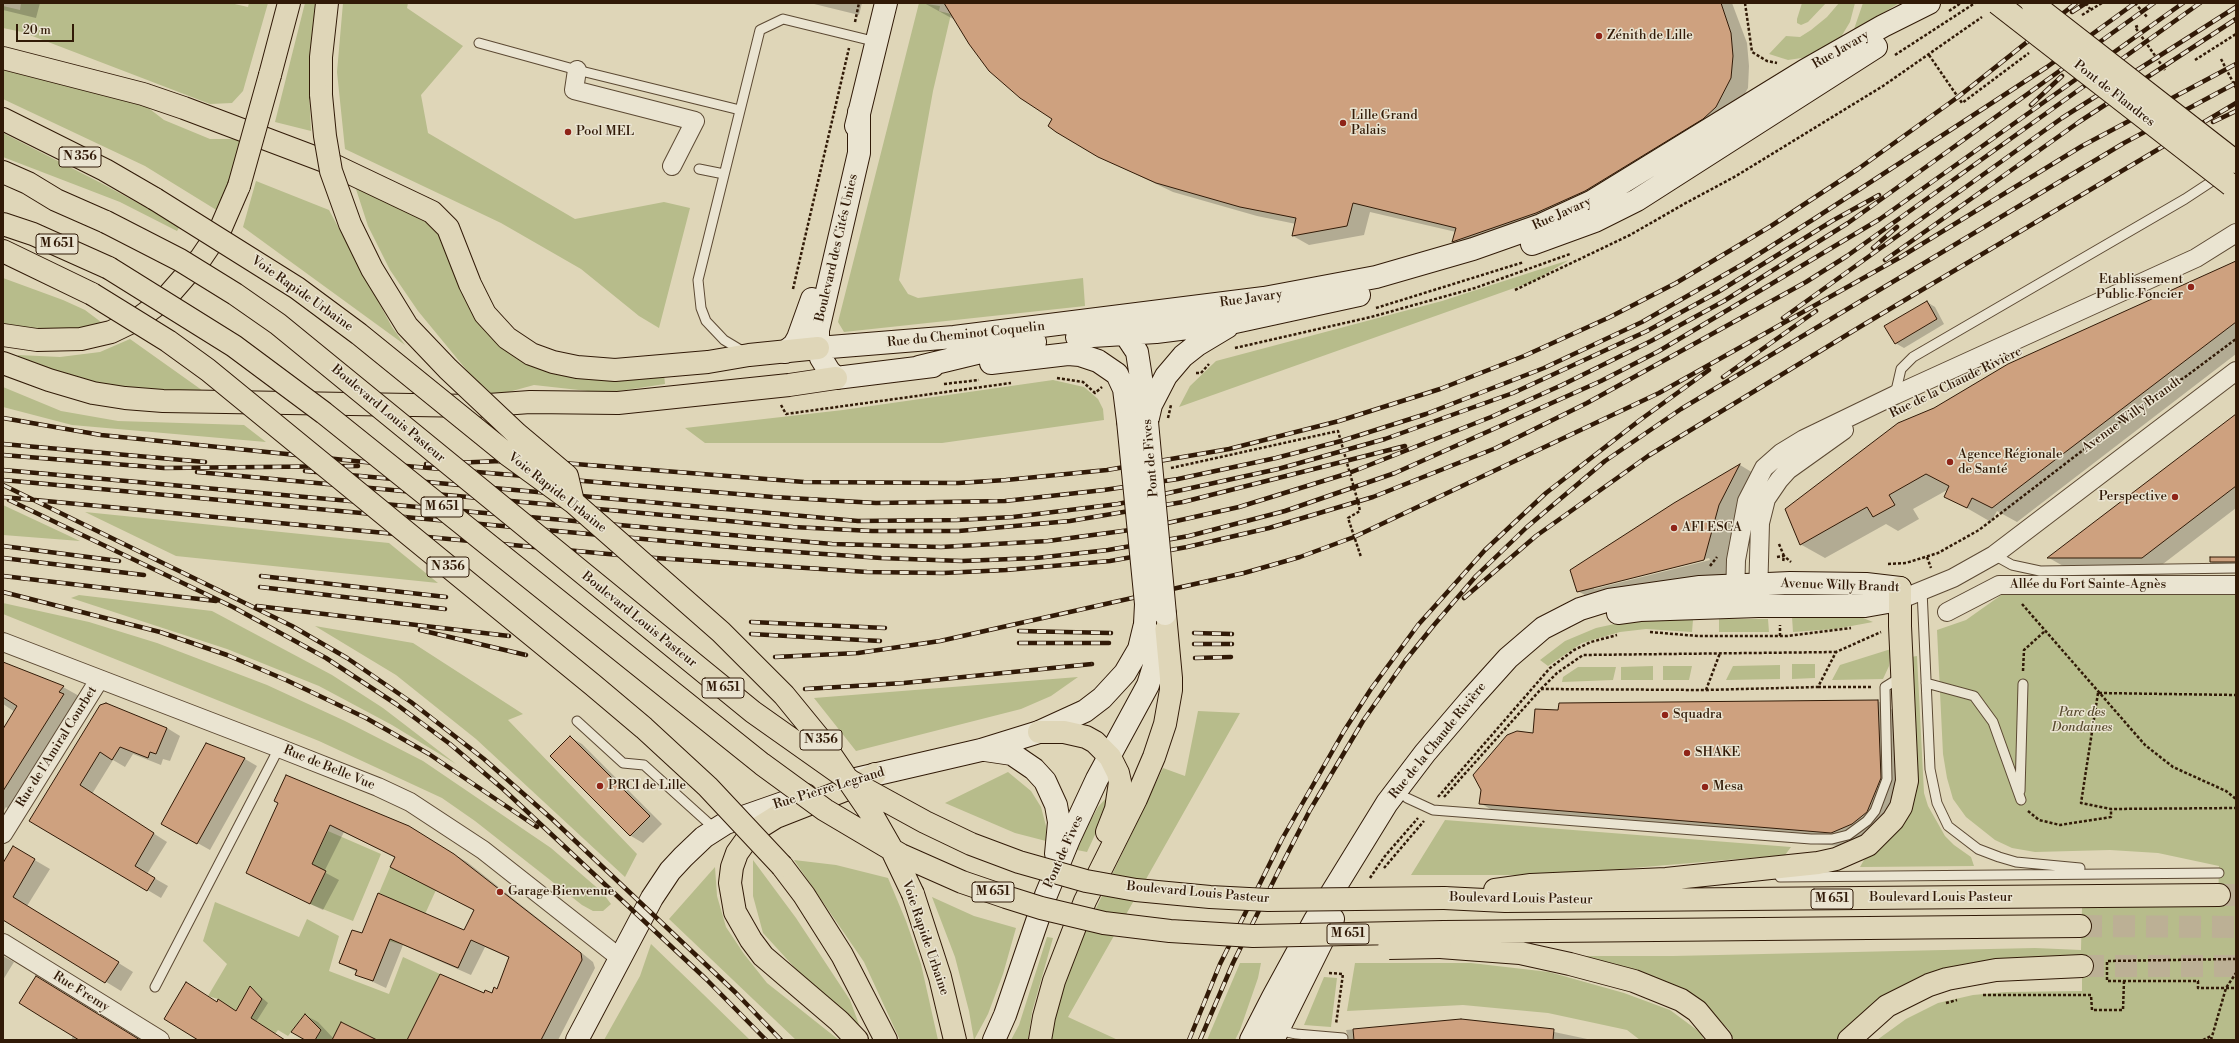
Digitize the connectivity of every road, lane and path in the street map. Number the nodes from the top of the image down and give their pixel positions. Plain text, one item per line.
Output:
1 (290, 3) edge
2 (327, 3) edge
3 (859, 3) edge
4 (886, 3) edge
5 (1744, 3) edge
6 (1929, 3) edge
7 (1939, 3) edge
8 (2032, 3) edge
9 (2086, 3) edge
10 (2135, 3) edge
11 (2090, 9) dead end
12 (1991, 10) edge
13 (2146, 17) dead end
14 (2138, 26) dead end
15 (2236, 34) edge
16 (852, 36) junction
17 (877, 42) junction
18 (479, 43) dead end
19 (1929, 55) junction
20 (3, 58) edge
21 (2221, 58) dead end
22 (2195, 60) dead end
23 (1767, 61) dead end
24 (577, 70) junction
25 (2165, 70) dead end
26 (2236, 88) edge
27 (1962, 103) dead end
28 (740, 110) junction
29 (859, 112) junction
30 (3, 119) edge
31 (2236, 162) edge
32 (672, 166) dead end
33 (699, 170) dead end
34 (3, 172) edge
35 (724, 174) junction
36 (2234, 175) edge
37 (3, 186) edge
38 (56, 200) junction
39 (3, 224) edge
40 (2236, 233) edge
41 (3, 251) edge
42 (792, 290) dead end
43 (1515, 290) dead end
44 (1154, 322) junction
45 (1235, 322) junction
46 (1112, 324) junction
47 (3, 335) edge
48 (2236, 339) edge
49 (818, 348) junction
50 (785, 352) junction
51 (749, 355) junction
52 (3, 363) edge
53 (919, 367) junction
54 (2236, 371) edge
55 (836, 378) junction
56 (981, 379) dead end
57 (1105, 381) junction
58 (943, 384) dead end
59 (1896, 395) junction
60 (1138, 421) junction
61 (1169, 469) dead end
62 (574, 502) junction
63 (1777, 538) dead end
64 (1994, 555) junction
65 (1784, 556) junction
66 (1361, 557) dead end
67 (1758, 559) junction
68 (1716, 560) dead end
69 (1736, 560) junction
70 (1798, 564) dead end
71 (1883, 564) dead end
72 (2236, 568) edge
73 (1758, 584) junction
74 (1735, 585) junction
75 (2009, 585) junction
76 (2236, 585) edge
77 (1922, 590) junction
78 (1900, 594) junction
79 (1758, 606) junction
80 (1735, 607) junction
81 (1947, 612) dead end
82 (1165, 614) junction
83 (1145, 624) joint
84 (1858, 627) dead end
85 (1882, 631) dead end
86 (2045, 631) junction
87 (1646, 632) dead end
88 (1624, 634) dead end
89 (3, 642) edge
90 (1836, 652) junction
91 (1720, 653) junction
92 (99, 680) junction
93 (1894, 682) junction
94 (1926, 683) junction
95 (2023, 684) joint
96 (1818, 687) junction
97 (1541, 689) junction
98 (1706, 690) junction
99 (2098, 693) junction
100 (2236, 695) edge
101 (577, 721) dead end
102 (1039, 732) junction
103 (279, 748) junction
104 (981, 750) junction
105 (1110, 757) junction
106 (875, 774) junction
107 (1407, 798) junction
108 (2020, 798) junction
109 (2236, 799) edge
110 (2236, 808) edge
111 (2111, 809) junction
112 (1430, 810) junction
113 (715, 829) junction
114 (3, 834) edge
115 (1384, 868) dead end
116 (2123, 873) junction
117 (2219, 873) dead end
118 (1666, 879) junction
119 (1368, 881) dead end
120 (1046, 895) junction
121 (2219, 895) tunnel mouth
122 (1444, 898) junction
123 (1085, 901) junction
124 (2080, 926) tunnel mouth
125 (1442, 939) junction
126 (3, 943) edge
127 (620, 958) junction
128 (2236, 959) edge
129 (2082, 966) tunnel mouth
130 (1326, 973) dead end
131 (2236, 973) edge
132 (2124, 981) junction
133 (156, 987) dead end
134 (2226, 988) junction
135 (2236, 988) edge
136 (1982, 995) dead end
137 (1273, 997) junction
138 (1962, 999) dead end
139 (1942, 1004) dead end
140 (1276, 1035) edge
141 (2211, 1036) junction
142 (1339, 1038) joint
143 (160, 1040) edge
144 (577, 1040) edge
145 (857, 1040) edge
146 (886, 1040) edge
147 (956, 1040) edge
148 (994, 1040) edge
149 (1040, 1040) edge
150 (1252, 1040) edge
151 (1721, 1040) edge
152 (1849, 1040) edge
153 (2203, 1040) edge
154 (2211, 1040) edge

1 - 47 main road, bridge
2 - 62 main road, bridge
3 - 16 path
4 - 17 main road, Boulevard des Cités Unies
5 - 23 path
6 - 44 main road, Rue Javary
7 - 45 main road, Rue Javary
8 - 31 main road, Pont de Flandres, bridge
9 - 11 path
10 - 13 path
12 - 19 path
12 - 36 main road, Pont de Flandres, bridge
14 - 25 path
15 - 22 path
16 - 17 lane
16 - 28 lane
16 - 42 path
17 - 29 main road, Boulevard des Cités Unies
18 - 24 lane
19 - 27 path
19 - 43 path
20 - 51 main road
21 - 26 path
24 - 28 lane
24 - 32 street
28 - 35 lane
29 - 49 main road, Boulevard des Cités Unies
29 - 50 main road, Boulevard des Cités Unies
30 - 62 main road, Voie Rapide Urbaine / N 356, bridge
33 - 35 lane
34 - 38 main road
35 - 51 lane
36 - 59 lane
37 - 38 main road, M 651
38 - 122 main road, Boulevard Louis Pasteur / M 651, bridge
39 - 125 main road, M 651, bridge
40 - 59 street, Rue de la Chaude Rivière
41 - 146 main road, N 356, bridge
44 - 45 main road, Rue Javary
44 - 46 main road, Rue Javary
45 - 60 main road, Rue Javary
46 - 49 main road, Rue du Cheminot Coquelin
46 - 53 main road, Rue du Cheminot Coquelin
46 - 57 main road, Rue Javary
46 - 60 main road, Pont de Fives
48 - 71 path, Avenue Willy Brandt
49 - 50 main road
49 - 55 main road, Boulevard des Cités Unies
50 - 51 main road
52 - 55 main road
53 - 55 main road, Rue du Cheminot Coquelin
53 - 57 main road, Rue du Cheminot Coquelin
54 - 64 street, Avenue Willy Brandt
56 - 58 path
57 - 60 main road
59 - 67 street, Rue de la Chaude Rivière
59 - 69 street, Rue de la Chaude Rivière
60 - 82 main road, Pont de Fives, bridge
60 - 83 main road, Pont de Fives, bridge
61 - 66 path
62 - 147 main road, Voie Rapide Urbaine / N 356, bridge
63 - 65 path
64 - 72 lane
64 - 77 street, Avenue Willy Brandt
65 - 67 path
65 - 70 path, Avenue Willy Brandt
67 - 73 street, Rue de la Chaude Rivière
68 - 69 path
69 - 74 street, Rue de la Chaude Rivière
73 - 74 main road, Rue de la Chaude Rivière
73 - 78 main road, Avenue Willy Brandt
73 - 79 street, Rue de la Chaude Rivière
74 - 80 street, Rue de la Chaude Rivière
74 - 137 main road, Rue de la Chaude Rivière
75 - 76 street, Allée du Fort Sainte-Agnès
75 - 81 street, Allée du Fort Sainte-Agnès
75 - 86 path
77 - 78 street, Avenue Willy Brandt
77 - 94 lane
78 - 79 main road, Avenue Willy Brandt
78 - 93 main road
79 - 80 main road, Rue de la Chaude Rivière
80 - 107 main road, Rue de la Chaude Rivière
82 - 105 main road, Pont de Fives
82 - 123 main road
83 - 102 main road, Rue Pierre Legrand
84 - 87 path
85 - 90 path
86 - 95 path
86 - 99 path
88 - 112 path
89 - 92 street, Rue de Belle Vue
90 - 91 path
90 - 96 path
91 - 97 path
91 - 98 path
92 - 103 street, Rue de Belle Vue
92 - 114 street, Rue de l'Amiral Courbet
93 - 96 path
93 - 112 lane
93 - 118 main road
94 - 108 lane
94 - 116 lane
95 - 108 lane
96 - 98 path
97 - 98 path
97 - 112 path
99 - 100 path
99 - 109 path
99 - 111 path
101 - 113 lane
102 - 104 main road, Rue Pierre Legrand
102 - 105 main road
103 - 127 street, Rue de Belle Vue
103 - 133 lane
104 - 106 main road, Rue Pierre Legrand
104 - 120 main road
105 - 120 main road, Pont de Fives
105 - 123 main road
106 - 113 main road, Rue Pierre Legrand
106 - 145 main road
107 - 112 lane
107 - 140 main road, Rue de la Chaude Rivière
108 - 111 path
110 - 111 path
112 - 115 path
112 - 119 path
113 - 127 main road, Rue Pierre Legrand
116 - 117 lane
116 - 118 lane
118 - 122 main road
120 - 148 main road, Pont de Fives
121 - 122 main road, Boulevard Louis Pasteur / M 651
123 - 149 main road
124 - 125 main road, M 651
125 - 151 main road
126 - 143 street, Rue Fremy
127 - 144 main road, Rue Pierre Legrand
128 - 132 path
129 - 152 main road
130 - 142 path
131 - 134 path
132 - 134 path
132 - 136 path
134 - 135 path
134 - 141 path
137 - 140 lane
137 - 150 main road, Rue de la Chaude Rivière
138 - 139 path
140 - 142 lane
141 - 153 path
141 - 154 path

